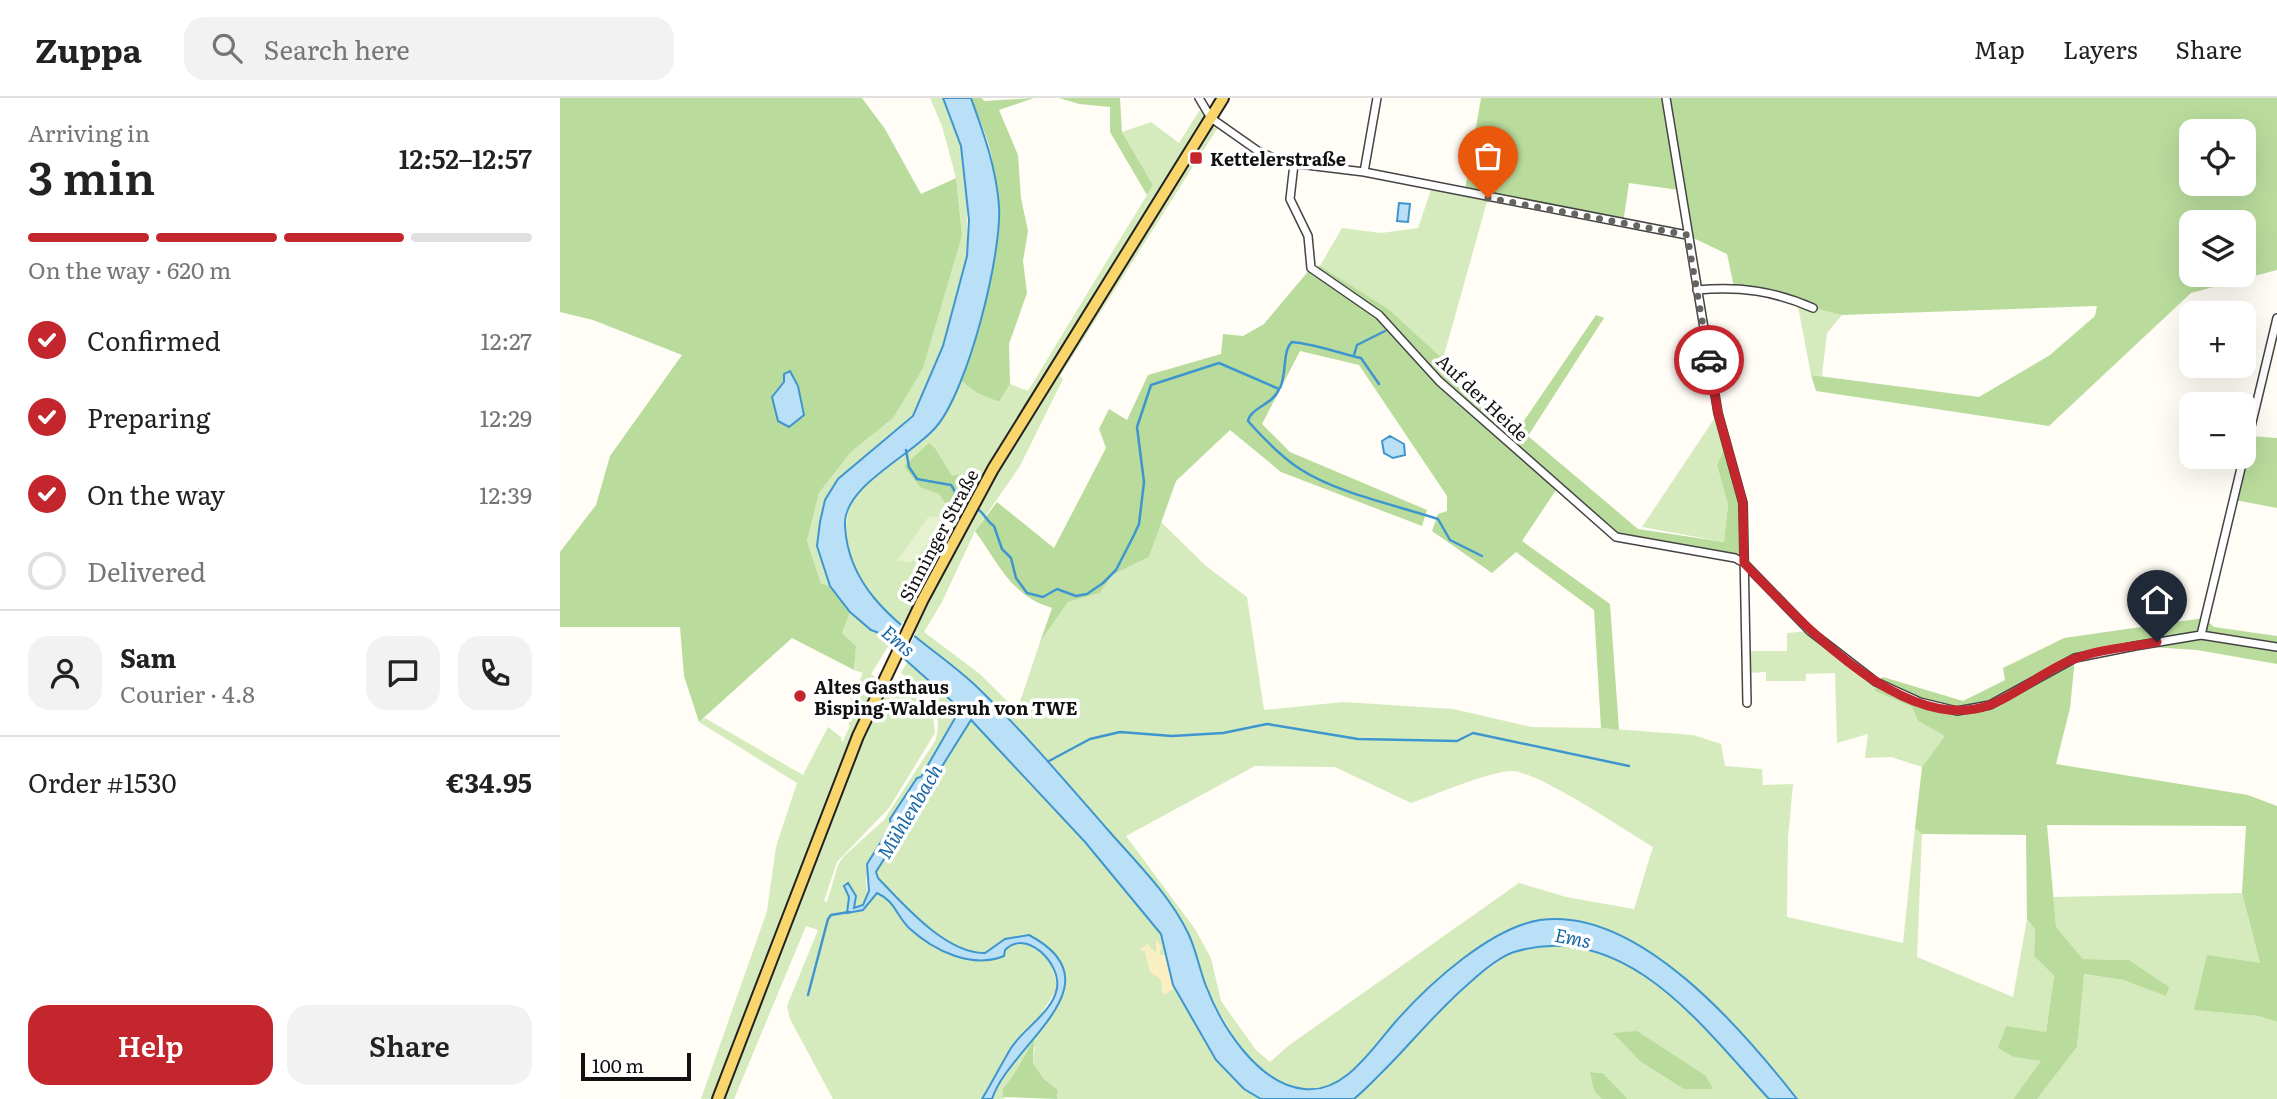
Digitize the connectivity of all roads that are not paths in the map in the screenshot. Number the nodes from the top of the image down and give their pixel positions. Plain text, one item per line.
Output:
1 (1199, 98) edge
2 (1223, 98) edge
3 (1377, 98) edge
4 (1666, 98) edge
5 (1211, 118) junction
6 (1294, 164) junction
7 (1364, 172) junction
8 (1687, 235) junction
9 (1698, 290) junction
10 (1813, 308) dead end
11 (2277, 318) edge
12 (1744, 563) junction
13 (2201, 635) junction
14 (2277, 647) edge
15 (1747, 703) dead end
16 (718, 1099) edge

1 - 5 street
2 - 5 main road, Sinninger Straße
3 - 7 street
4 - 8 street
5 - 6 street
5 - 16 main road, Sinninger Straße
6 - 7 street
6 - 12 street, Auf der Heide
7 - 8 street
8 - 9 street
9 - 10 street
9 - 12 street
11 - 13 street
12 - 13 street
12 - 15 street
13 - 14 street

